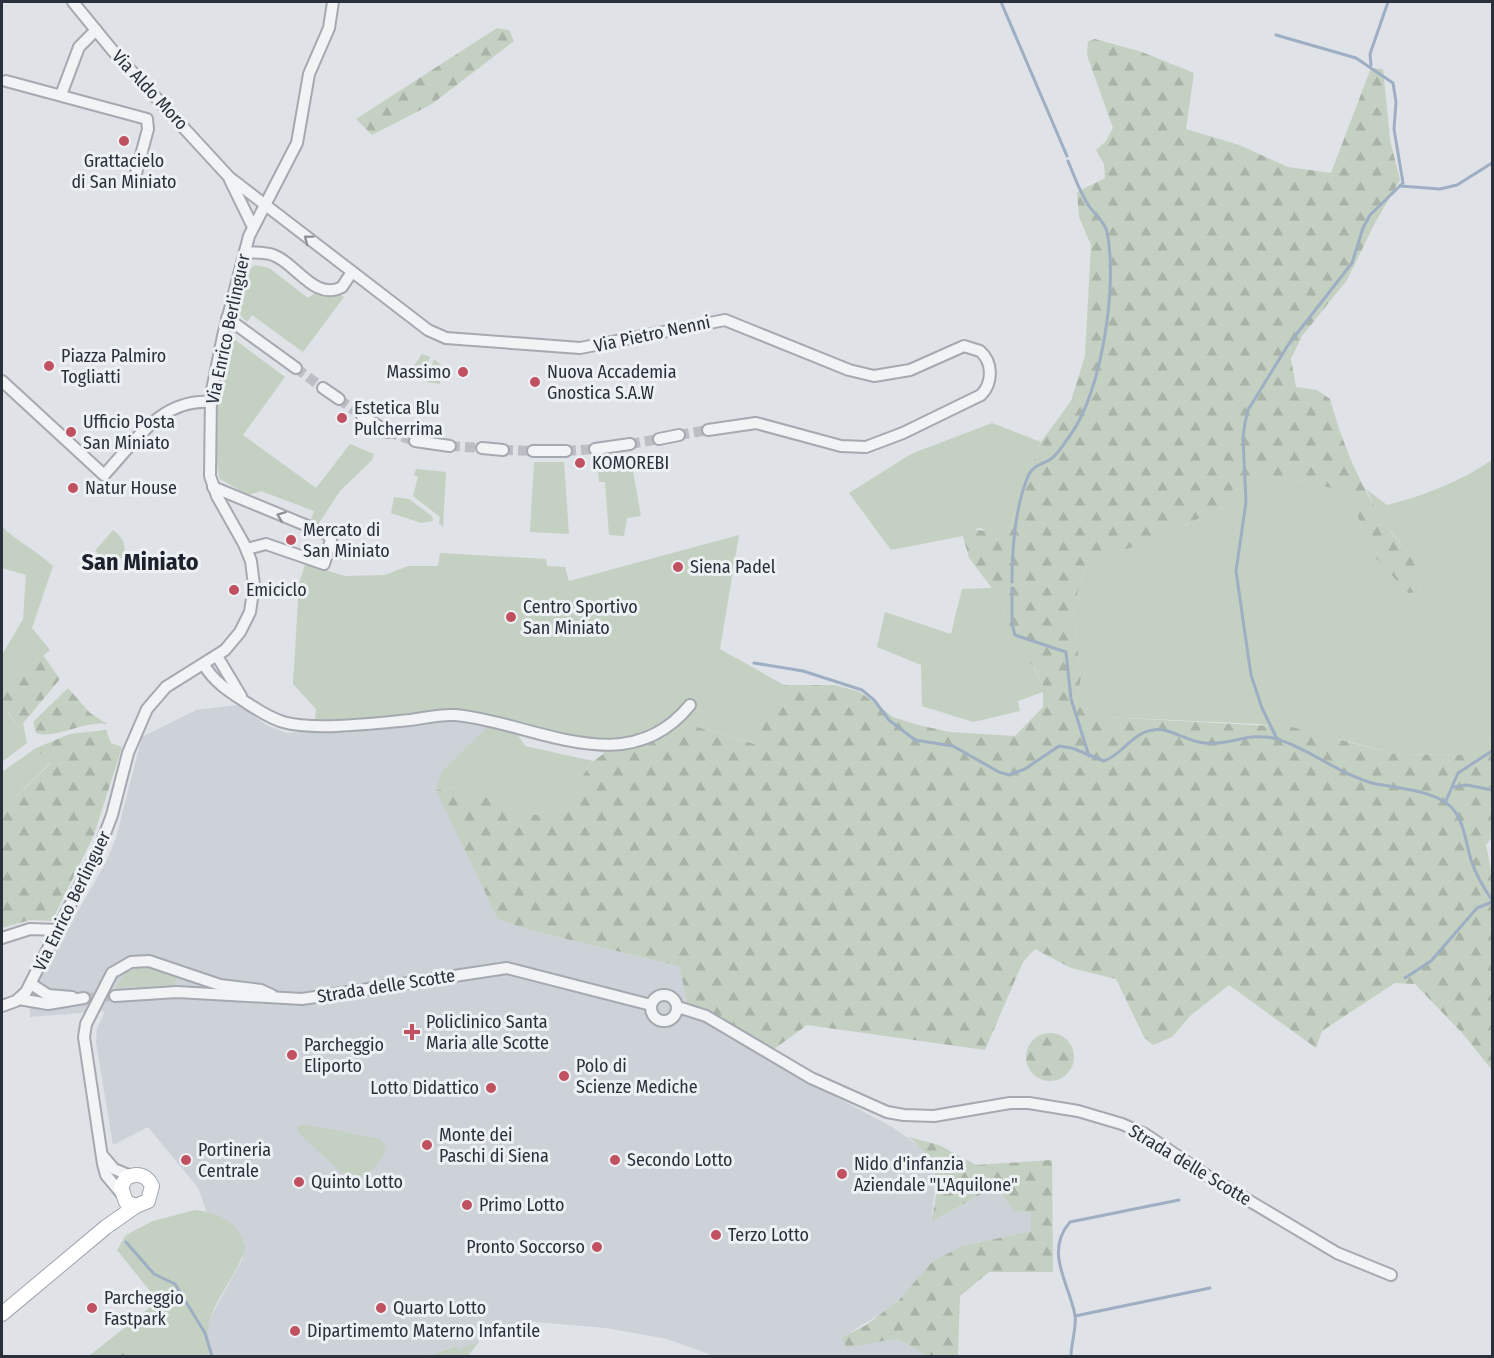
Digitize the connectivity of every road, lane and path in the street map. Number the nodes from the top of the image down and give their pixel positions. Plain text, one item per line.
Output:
1 (73, 2) edge
2 (333, 2) edge
3 (96, 30) junction
4 (6, 81) dead end
5 (61, 95) junction
6 (229, 177) junction
7 (134, 181) dead end
8 (266, 204) junction
9 (253, 227) junction
10 (245, 252) junction
11 (352, 272) junction
12 (227, 318) junction
13 (296, 368) tunnel mouth
14 (2, 381) edge
15 (323, 388) tunnel mouth
16 (339, 399) tunnel mouth
17 (210, 402) junction
18 (362, 416) tunnel mouth
19 (708, 430) tunnel mouth
20 (388, 432) tunnel mouth
21 (679, 435) tunnel mouth
22 (659, 439) tunnel mouth
23 (415, 441) tunnel mouth
24 (630, 444) tunnel mouth
25 (450, 446) tunnel mouth
26 (482, 448) tunnel mouth
27 (595, 449) tunnel mouth
28 (503, 450) tunnel mouth
29 (566, 450) tunnel mouth
30 (533, 451) tunnel mouth
31 (213, 487) junction
32 (245, 502) junction
33 (225, 512) junction
34 (247, 549) junction
35 (217, 656) junction
36 (204, 665) junction
37 (247, 703) junction
38 (690, 705) dead end
39 (58, 930) junction
40 (2, 938) edge
41 (184, 974) junction
42 (31, 984) junction
43 (192, 993) junction
44 (115, 996) tunnel mouth
45 (19, 999) junction
46 (277, 999) junction
47 (651, 1005) junction
48 (2, 1006) edge
49 (678, 1007) junction
50 (103, 1156) junction
51 (130, 1176) junction
52 (121, 1195) junction
53 (136, 1206) junction
54 (106, 1227) junction
55 (1391, 1275) dead end
56 (2, 1314) edge

1 - 3 street, Via Aldo Moro
2 - 8 street, Via Enrico Berlinguer
3 - 5 street
3 - 6 street, Via Aldo Moro
4 - 5 street
5 - 7 street
6 - 8 street, Via Aldo Moro
6 - 9 street, Via Aldo Moro
8 - 9 street, Via Enrico Berlinguer
11 -> 8 street, Via Pietro Nenni
9 - 10 street, Via Enrico Berlinguer
10 - 11 street
10 - 12 street, Via Enrico Berlinguer
11 - 19 street, Via Pietro Nenni
12 - 13 street
12 - 17 street, Via Enrico Berlinguer
14 - 17 street
15 - 16 street
17 - 31 street, Via Enrico Berlinguer
18 - 20 street
21 - 22 street
23 - 25 street
24 - 27 street
26 - 28 street
29 - 30 street
31 - 32 street
31 - 33 street, Via Enrico Berlinguer
32 - 33 street
34 -> 32 street
33 - 34 street, Via Enrico Berlinguer
34 - 35 street, Via Enrico Berlinguer
35 - 36 street, Via Enrico Berlinguer
35 - 37 street
36 - 37 street
36 - 39 street, Via Enrico Berlinguer
37 - 38 street
39 - 40 street
39 - 42 street, Via Enrico Berlinguer
41 - 43 street
41 - 46 street
41 - 50 street, bridge
42 - 45 street, Via Enrico Berlinguer
42 - 45 street
43 - 44 street, Strada delle Scotte
43 - 46 street, Strada delle Scotte
45 - 48 street, Via Enrico Berlinguer
46 - 47 street, Strada delle Scotte
47 - 49 street, Strada delle Scotte
47 - 49 street, Strada delle Scotte
49 - 55 street, Strada delle Scotte
50 - 51 street
50 - 52 street
51 - 52 main road
51 - 53 main road
52 - 53 main road
52 - 54 main road
53 - 54 main road
54 - 56 main road

